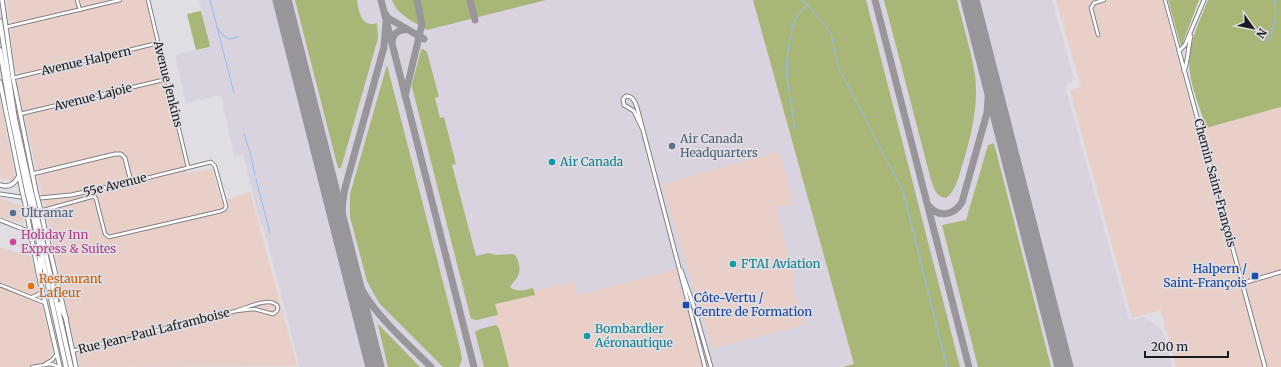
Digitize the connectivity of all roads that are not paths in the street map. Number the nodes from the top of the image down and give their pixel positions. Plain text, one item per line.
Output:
1 (2, 0) edge
2 (77, 0) edge
3 (120, 0) edge
4 (148, 0) edge
5 (1104, 0) edge
6 (1164, 0) edge
7 (1204, 0) edge
8 (80, 10) junction
9 (0, 20) edge
10 (6, 27) junction
11 (1193, 28) junction
12 (1098, 35) dead end
13 (158, 43) junction
14 (1179, 52) junction
15 (0, 53) edge
16 (1184, 71) junction
17 (13, 78) junction
18 (167, 79) junction
19 (0, 82) edge
20 (20, 114) junction
21 (642, 128) junction
22 (188, 167) junction
23 (32, 174) junction
24 (19, 176) junction
25 (131, 182) junction
26 (0, 185) edge
27 (27, 191) junction
28 (0, 194) edge
29 (21, 197) dead end
30 (40, 198) dead end
31 (30, 203) junction
32 (40, 211) junction
33 (0, 220) edge
34 (30, 230) junction
35 (40, 248) junction
36 (677, 259) junction
37 (1281, 272) edge
38 (40, 283) junction
39 (1242, 283) junction
40 (0, 285) edge
41 (53, 289) junction
42 (42, 290) junction
43 (32, 297) junction
44 (45, 303) junction
45 (236, 311) junction
46 (66, 318) junction
47 (72, 351) junction
48 (57, 354) junction
49 (43, 365) junction
50 (32, 367) edge
51 (60, 367) edge
52 (66, 367) edge
53 (70, 367) edge
54 (76, 367) edge
55 (705, 367) edge
56 (711, 367) edge
57 (1265, 367) edge

1 - 10 main road
2 - 8 street
3 - 8 street
4 - 13 street, Avenue Jenkins
5 - 12 street
6 - 14 street, Chemin Saint-François
7 - 11 street
8 - 10 street
9 - 27 highway
10 - 17 main road
11 - 14 street
11 - 16 street
13 - 17 street, Avenue Halpern
13 - 18 street, Avenue Jenkins
14 - 16 street, Chemin Saint-François
15 - 27 highway
16 - 39 street, Chemin Saint-François
17 - 20 main road
18 - 20 street, Avenue Lajoie
18 - 22 street, Avenue Jenkins
19 - 24 main road
20 - 23 main road
21 - 21 street
21 - 36 street
22 - 25 street, 55e Avenue
22 - 32 street, 55e Avenue
23 - 25 street
23 - 32 main road, bridge
24 - 26 main road
24 - 27 main road
25 - 30 street, 55e Avenue
27 - 31 highway, bridge
28 - 29 street
31 - 34 main road
31 - 35 highway
31 - 41 highway
32 - 46 main road
33 - 34 street
34 - 38 main road
35 - 38 highway
35 - 52 highway
36 - 55 street
36 - 56 street
37 - 39 street
38 - 42 main road
39 - 57 street, Chemin Saint-François
40 - 43 street
41 - 46 highway
41 - 53 highway
42 - 43 street
42 - 44 main road
43 - 44 street
44 - 48 main road
45 - 45 street, Rue Jean-Paul Laframboise
45 - 47 street, Rue Jean-Paul Laframboise
46 - 47 main road
47 - 54 main road
48 - 49 street
48 - 51 main road
49 - 50 street
49 - 51 street

